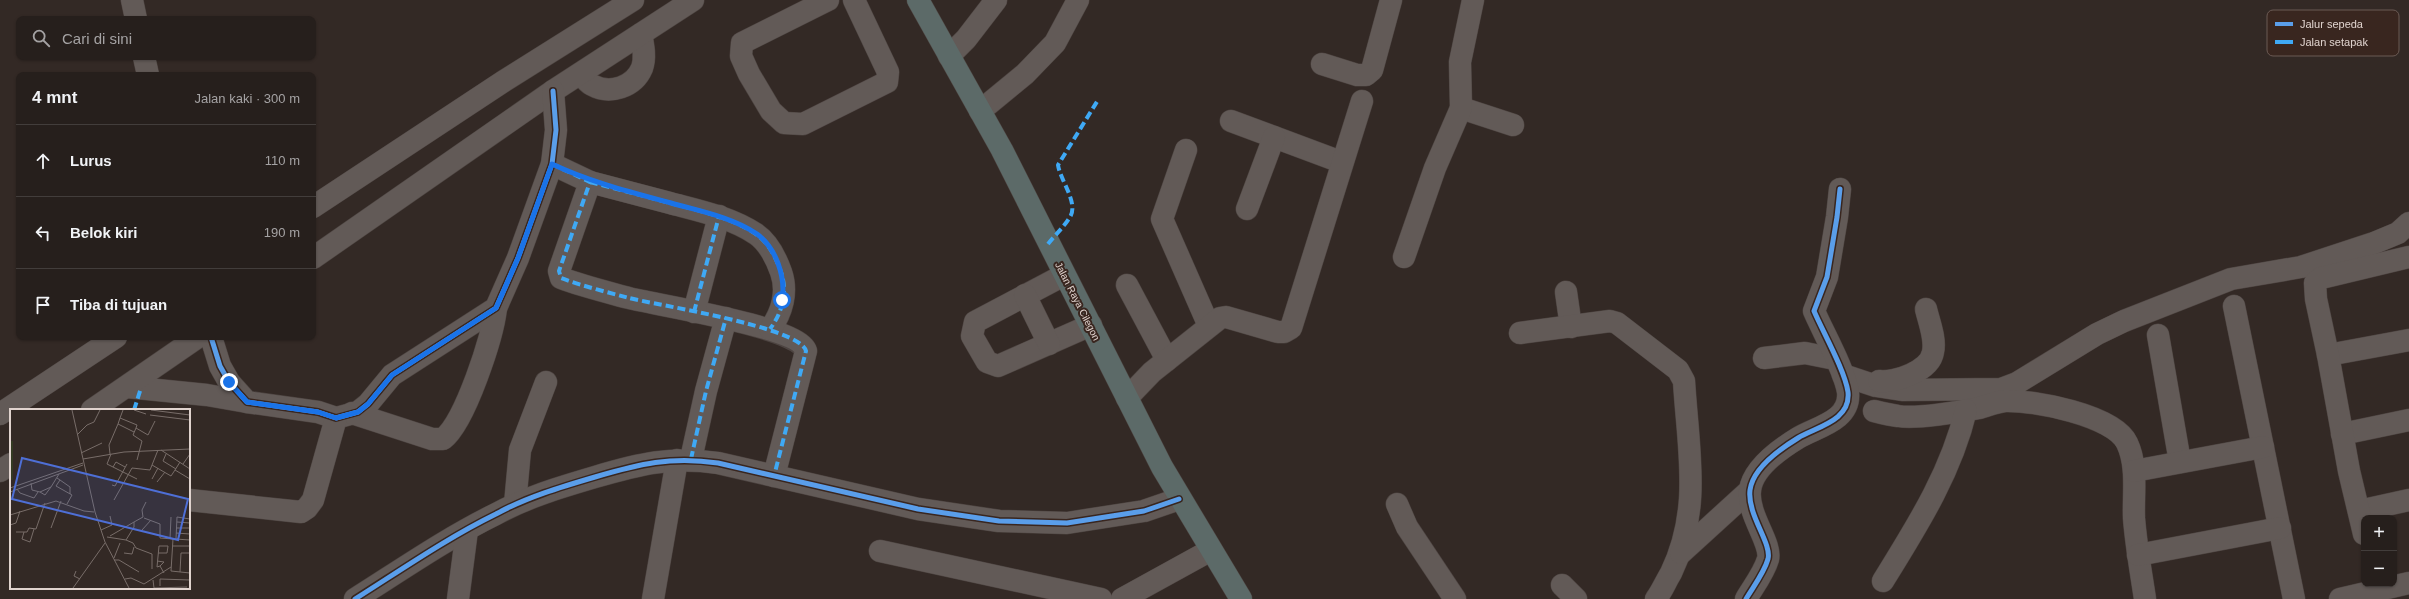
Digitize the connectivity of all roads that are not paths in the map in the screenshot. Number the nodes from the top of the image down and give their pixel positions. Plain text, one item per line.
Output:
1 (132, 0) edge
2 (633, 0) edge
3 (693, 0) edge
4 (828, 0) edge
5 (854, 0) edge
6 (918, 0) edge
7 (996, 0) edge
8 (1078, 0) edge
9 (1391, 0) edge
10 (1473, 0) edge
11 (135, 16) edge
12 (595, 24) junction
13 (641, 34) junction
14 (611, 53) junction
15 (949, 56) junction
16 (145, 60) edge
17 (1322, 64) dead end
18 (147, 72) edge
19 (581, 74) junction
20 (553, 91) junction
21 (1362, 101) dead end
22 (1461, 108) junction
23 (980, 111) junction
24 (1231, 121) dead end
25 (1513, 124) dead end
26 (1274, 137) junction
27 (1186, 150) dead end
28 (1341, 162) junction
29 (552, 164) junction
30 (590, 182) junction
31 (1840, 189) dead end
32 (316, 205) edge
33 (1247, 209) dead end
34 (719, 216) junction
35 (2409, 223) edge
36 (316, 256) edge
37 (2409, 257) edge
38 (1404, 258) dead end
39 (1064, 275) junction
40 (1127, 286) dead end
41 (1566, 292) dead end
42 (1025, 295) junction
43 (2234, 306) dead end
44 (496, 308) junction
45 (1926, 309) dead end
46 (694, 312) junction
47 (726, 318) junction
48 (1091, 326) junction
49 (1209, 326) junction
50 (1571, 327) junction
51 (770, 330) junction
52 (1520, 333) dead end
53 (2158, 335) dead end
54 (111, 340) edge
55 (194, 340) edge
56 (212, 340) edge
57 (2409, 340) edge
58 (1049, 344) junction
59 (2328, 355) junction
60 (1764, 358) dead end
61 (1167, 360) junction
62 (1839, 367) junction
63 (546, 382) dead end
64 (127, 387) junction
65 (1127, 398) junction
66 (247, 402) junction
67 (94, 409) edge
68 (1966, 410) junction
69 (1874, 411) dead end
70 (0, 414) edge
71 (344, 416) junction
72 (2409, 420) edge
73 (2342, 434) junction
74 (2263, 447) junction
75 (684, 460) junction
76 (2180, 462) junction
77 (10, 465) edge
78 (0, 471) edge
79 (2134, 471) junction
80 (774, 476) junction
81 (1750, 490) junction
82 (1179, 499) junction
83 (190, 500) edge
84 (2409, 500) edge
85 (515, 504) junction
86 (1396, 504) dead end
87 (2359, 511) junction
88 (2361, 520) edge
89 (2280, 528) junction
90 (467, 530) junction
91 (1211, 550) junction
92 (880, 551) dead end
93 (1681, 552) junction
94 (2138, 555) junction
95 (1883, 581) dead end
96 (2409, 583) edge
97 (2397, 584) edge
98 (2373, 587) edge
99 (1077, 597) edge
100 (355, 599) edge
101 (458, 599) edge
102 (653, 599) edge
103 (1101, 599) edge
104 (1122, 599) edge
105 (1241, 599) edge
106 (1455, 599) edge
107 (1656, 599) edge
108 (1746, 599) edge
109 (2145, 599) edge
110 (2294, 599) edge
111 (2340, 599) edge

1 - 11 street
2 - 12 street
3 - 13 street
4 - 5 street
6 - 15 highway, Jalan Raya Cilegon
7 - 15 street
8 - 23 street
9 - 17 street
10 - 22 street
12 - 14 street
12 - 32 street
13 - 14 street
13 - 19 street
14 - 19 street
15 - 23 highway, Jalan Raya Cilegon
16 - 18 street
19 - 20 street
20 - 29 street
20 - 36 street
21 - 28 street
22 - 25 street
22 - 38 street
23 - 39 highway, Jalan Raya Cilegon
24 - 26 street
26 - 28 street
26 - 33 street
27 - 49 street
28 - 49 street
29 - 30 street
29 - 44 street
30 - 34 street
30 - 46 street
31 - 62 street
34 - 46 street
34 - 51 street
35 - 62 street
37 - 59 street
39 - 42 street
39 - 48 highway, Jalan Raya Cilegon
40 - 61 street
41 - 50 street
42 - 58 street
42 - 58 street
43 - 74 street
44 - 71 street
44 - 71 street
45 - 62 street
46 - 47 street
47 - 51 street
47 - 75 street
48 - 58 street
48 - 65 highway, Jalan Raya Cilegon
49 - 61 street
50 - 52 street
50 - 93 street
51 - 80 street
53 - 76 street
54 - 70 street
55 - 64 street
56 - 66 street
57 - 59 street
59 - 73 street
60 - 62 street
61 - 65 street
62 - 81 street
63 - 85 street
64 - 66 street
64 - 67 street
65 - 82 highway, Jalan Raya Cilegon
66 - 71 street
68 - 69 street
68 - 79 street
68 - 95 street
71 - 83 street
72 - 73 street
73 - 87 street
74 - 76 street
74 - 89 street
75 - 80 street
75 - 85 street
75 - 102 street
76 - 79 street
77 - 78 street
79 - 94 street
80 - 82 street
81 - 93 street
81 - 108 street
82 - 91 highway, Jalan Raya Cilegon
84 - 87 street
85 - 90 street
86 - 106 street
87 - 88 street
89 - 94 street
89 - 110 street
90 - 100 street
90 - 101 street
91 - 104 street
91 - 105 highway, Jalan Raya Cilegon
92 - 99 street
93 - 107 street
94 - 109 street
96 - 97 street
98 - 111 street
99 - 103 street

